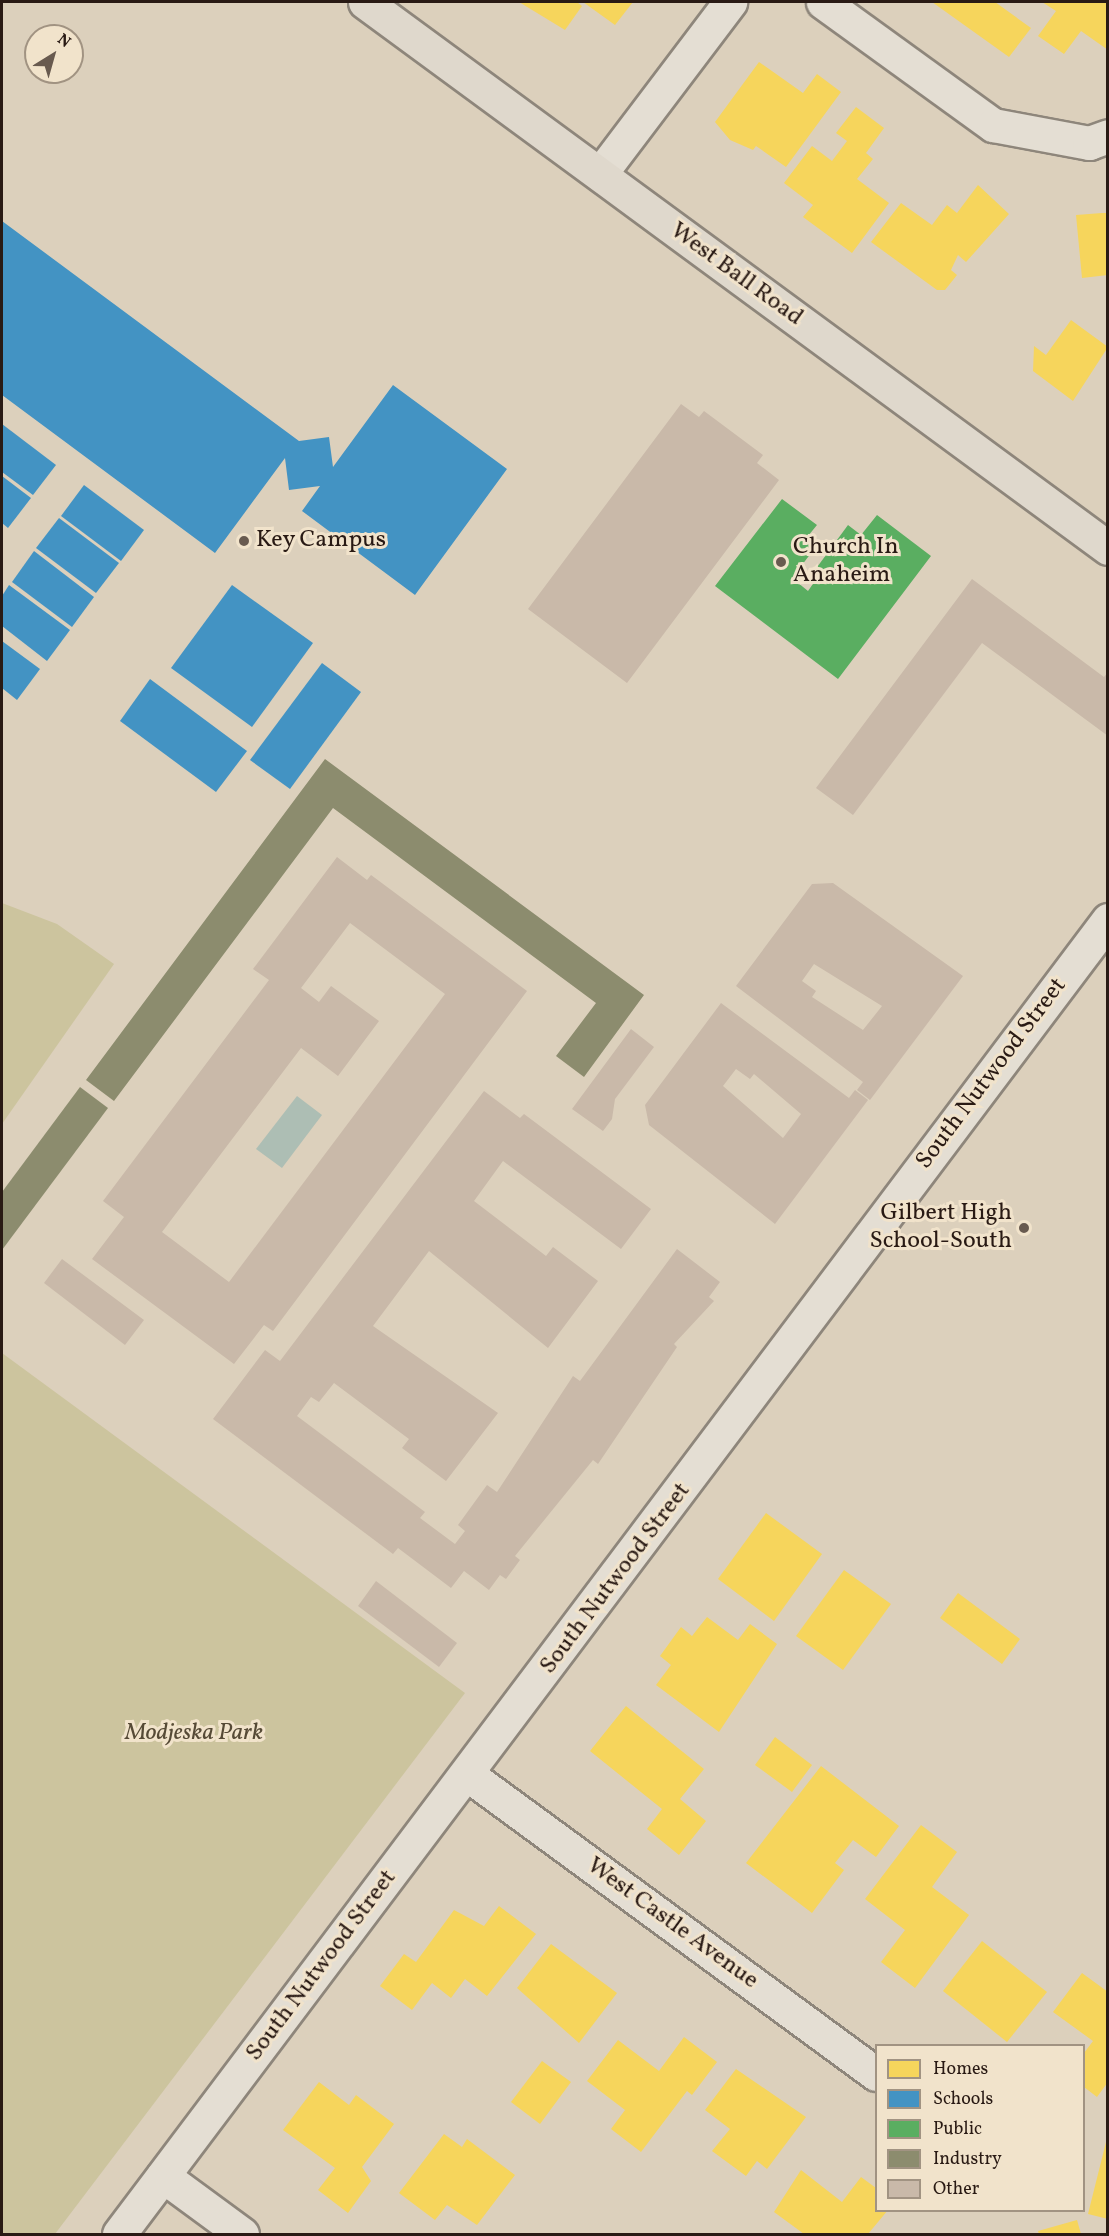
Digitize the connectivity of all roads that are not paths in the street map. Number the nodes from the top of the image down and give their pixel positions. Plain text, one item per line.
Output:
1 (365, 2) edge
2 (730, 2) edge
3 (823, 2) edge
4 (1107, 136) edge
5 (600, 174) junction
6 (1107, 548) edge
7 (1107, 920) edge
8 (467, 1774) junction
9 (875, 2072) edge
10 (163, 2176) junction
11 (119, 2235) edge
12 (242, 2235) edge

1 - 5 main road, West Ball Road
2 - 5 street
3 - 4 street
5 - 6 main road, West Ball Road
7 - 8 street, South Nutwood Street
8 - 9 street, West Castle Avenue
8 - 10 street, South Nutwood Street
10 - 11 street, South Nutwood Street
10 - 12 street

